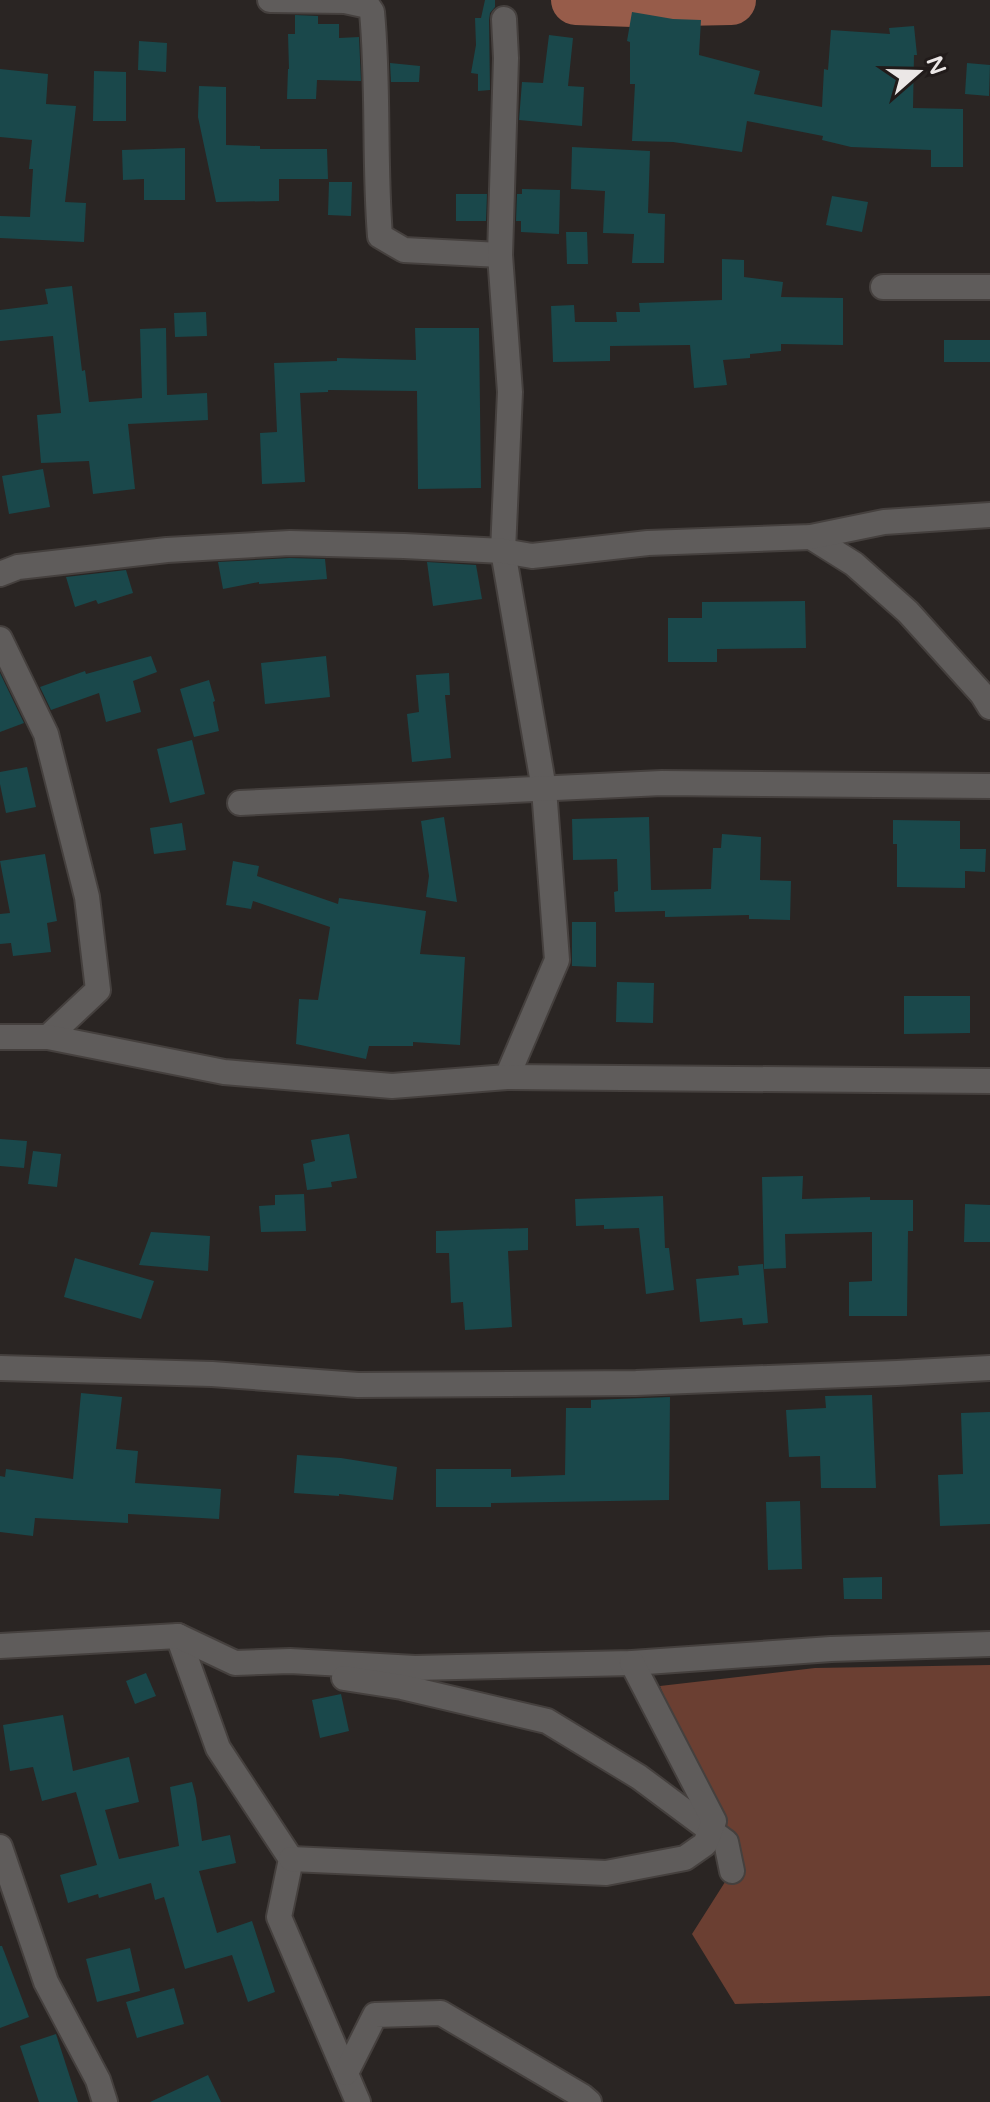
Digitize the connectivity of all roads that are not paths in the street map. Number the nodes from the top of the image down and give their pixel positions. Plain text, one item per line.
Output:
1 (270, 0) edge
2 (504, 19) dead end
3 (500, 255) junction
4 (883, 287) dead end
5 (990, 287) edge
6 (990, 515) edge
7 (811, 537) junction
8 (503, 551) junction
9 (0, 574) edge
10 (0, 639) edge
11 (990, 707) edge
12 (990, 786) edge
13 (544, 789) junction
14 (240, 803) dead end
15 (0, 1037) edge
16 (48, 1037) junction
17 (507, 1077) junction
18 (990, 1081) edge
19 (0, 1368) edge
20 (990, 1368) edge
21 (178, 1636) junction
22 (990, 1644) edge
23 (0, 1646) edge
24 (235, 1663) junction
25 (632, 1663) junction
26 (0, 1847) edge
27 (291, 1859) junction
28 (732, 1871) dead end
29 (346, 2073) junction
30 (105, 2102) edge
31 (358, 2102) edge
32 (589, 2102) edge

1 - 3 street
2 - 3 street
3 - 8 street
4 - 5 street
6 - 7 street
7 - 8 street
7 - 11 street
8 - 9 street
8 - 13 street
10 - 16 street
12 - 13 street
13 - 14 street
13 - 17 street
15 - 16 street
16 - 17 street
17 - 18 street
19 - 20 street
21 - 23 street
21 - 24 street
21 - 27 street
22 - 25 street
24 - 25 street
24 - 28 street
25 - 27 street
26 - 30 street
27 - 29 street
29 - 31 street
29 - 32 street

